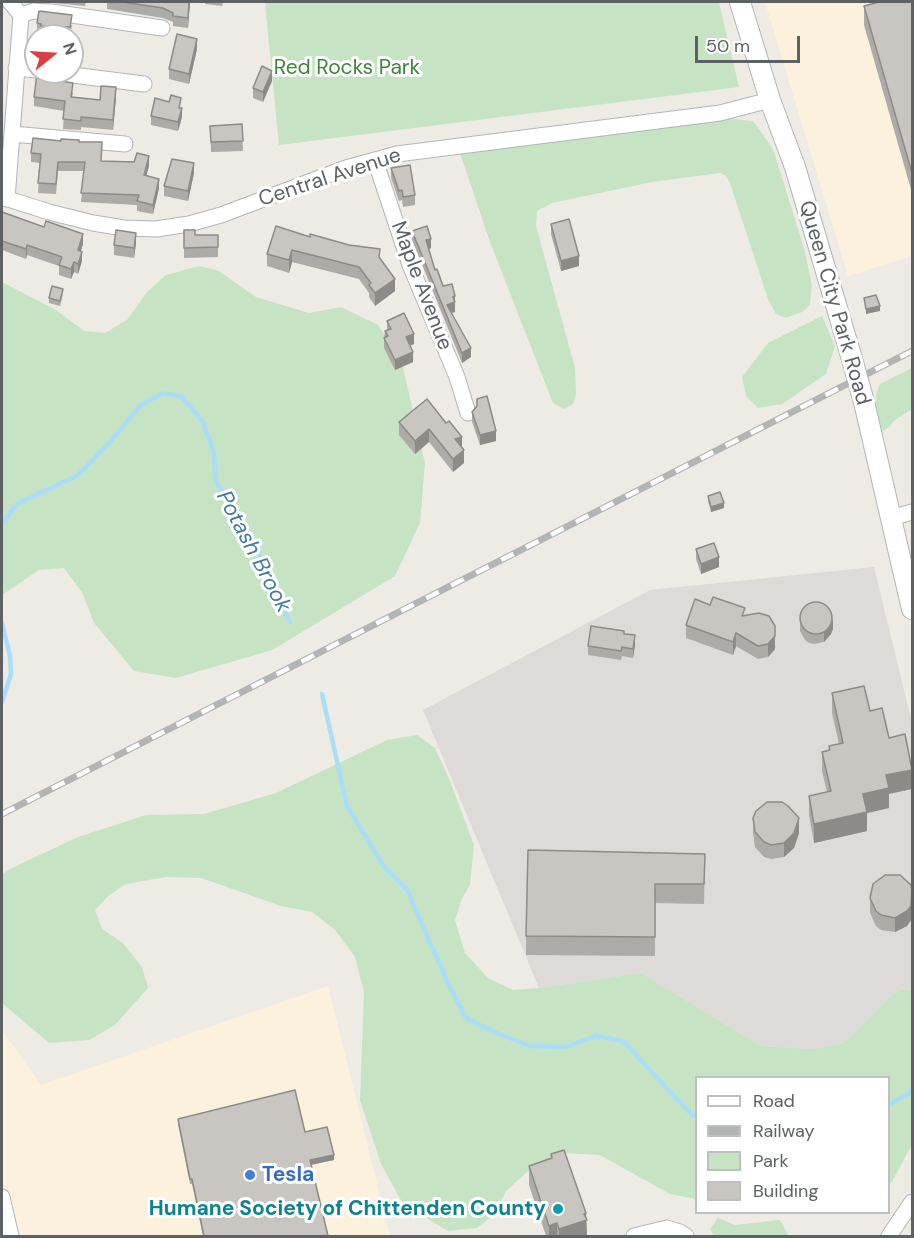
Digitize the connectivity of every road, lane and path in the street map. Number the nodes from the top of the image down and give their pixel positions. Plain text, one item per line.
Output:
1 (10, 2) edge
2 (740, 2) edge
3 (21, 15) junction
4 (162, 28) dead end
5 (16, 68) junction
6 (24, 69) edge
7 (84, 76) edge
8 (144, 84) dead end
9 (770, 100) junction
10 (12, 134) junction
11 (125, 144) dead end
12 (375, 160) junction
13 (4, 198) edge
14 (468, 413) dead end
15 (912, 512) edge
16 (891, 518) junction
17 (912, 609) edge
18 (2, 1197) edge
19 (912, 1202) edge
20 (11, 1236) edge
21 (634, 1236) edge
22 (686, 1236) edge
23 (889, 1236) edge

1 - 3 street
2 - 9 street, Queen City Park Road
3 - 4 street
3 - 5 street
5 - 6 street
5 - 10 street
7 - 8 street
9 - 12 street, Central Avenue
9 - 16 street, Queen City Park Road, bridge
10 - 11 street
10 - 13 street
12 - 13 street, Central Avenue
12 - 14 street, Maple Avenue
15 - 16 street
16 - 17 street, Queen City Park Road
18 - 20 street
19 - 23 street
21 - 22 street

